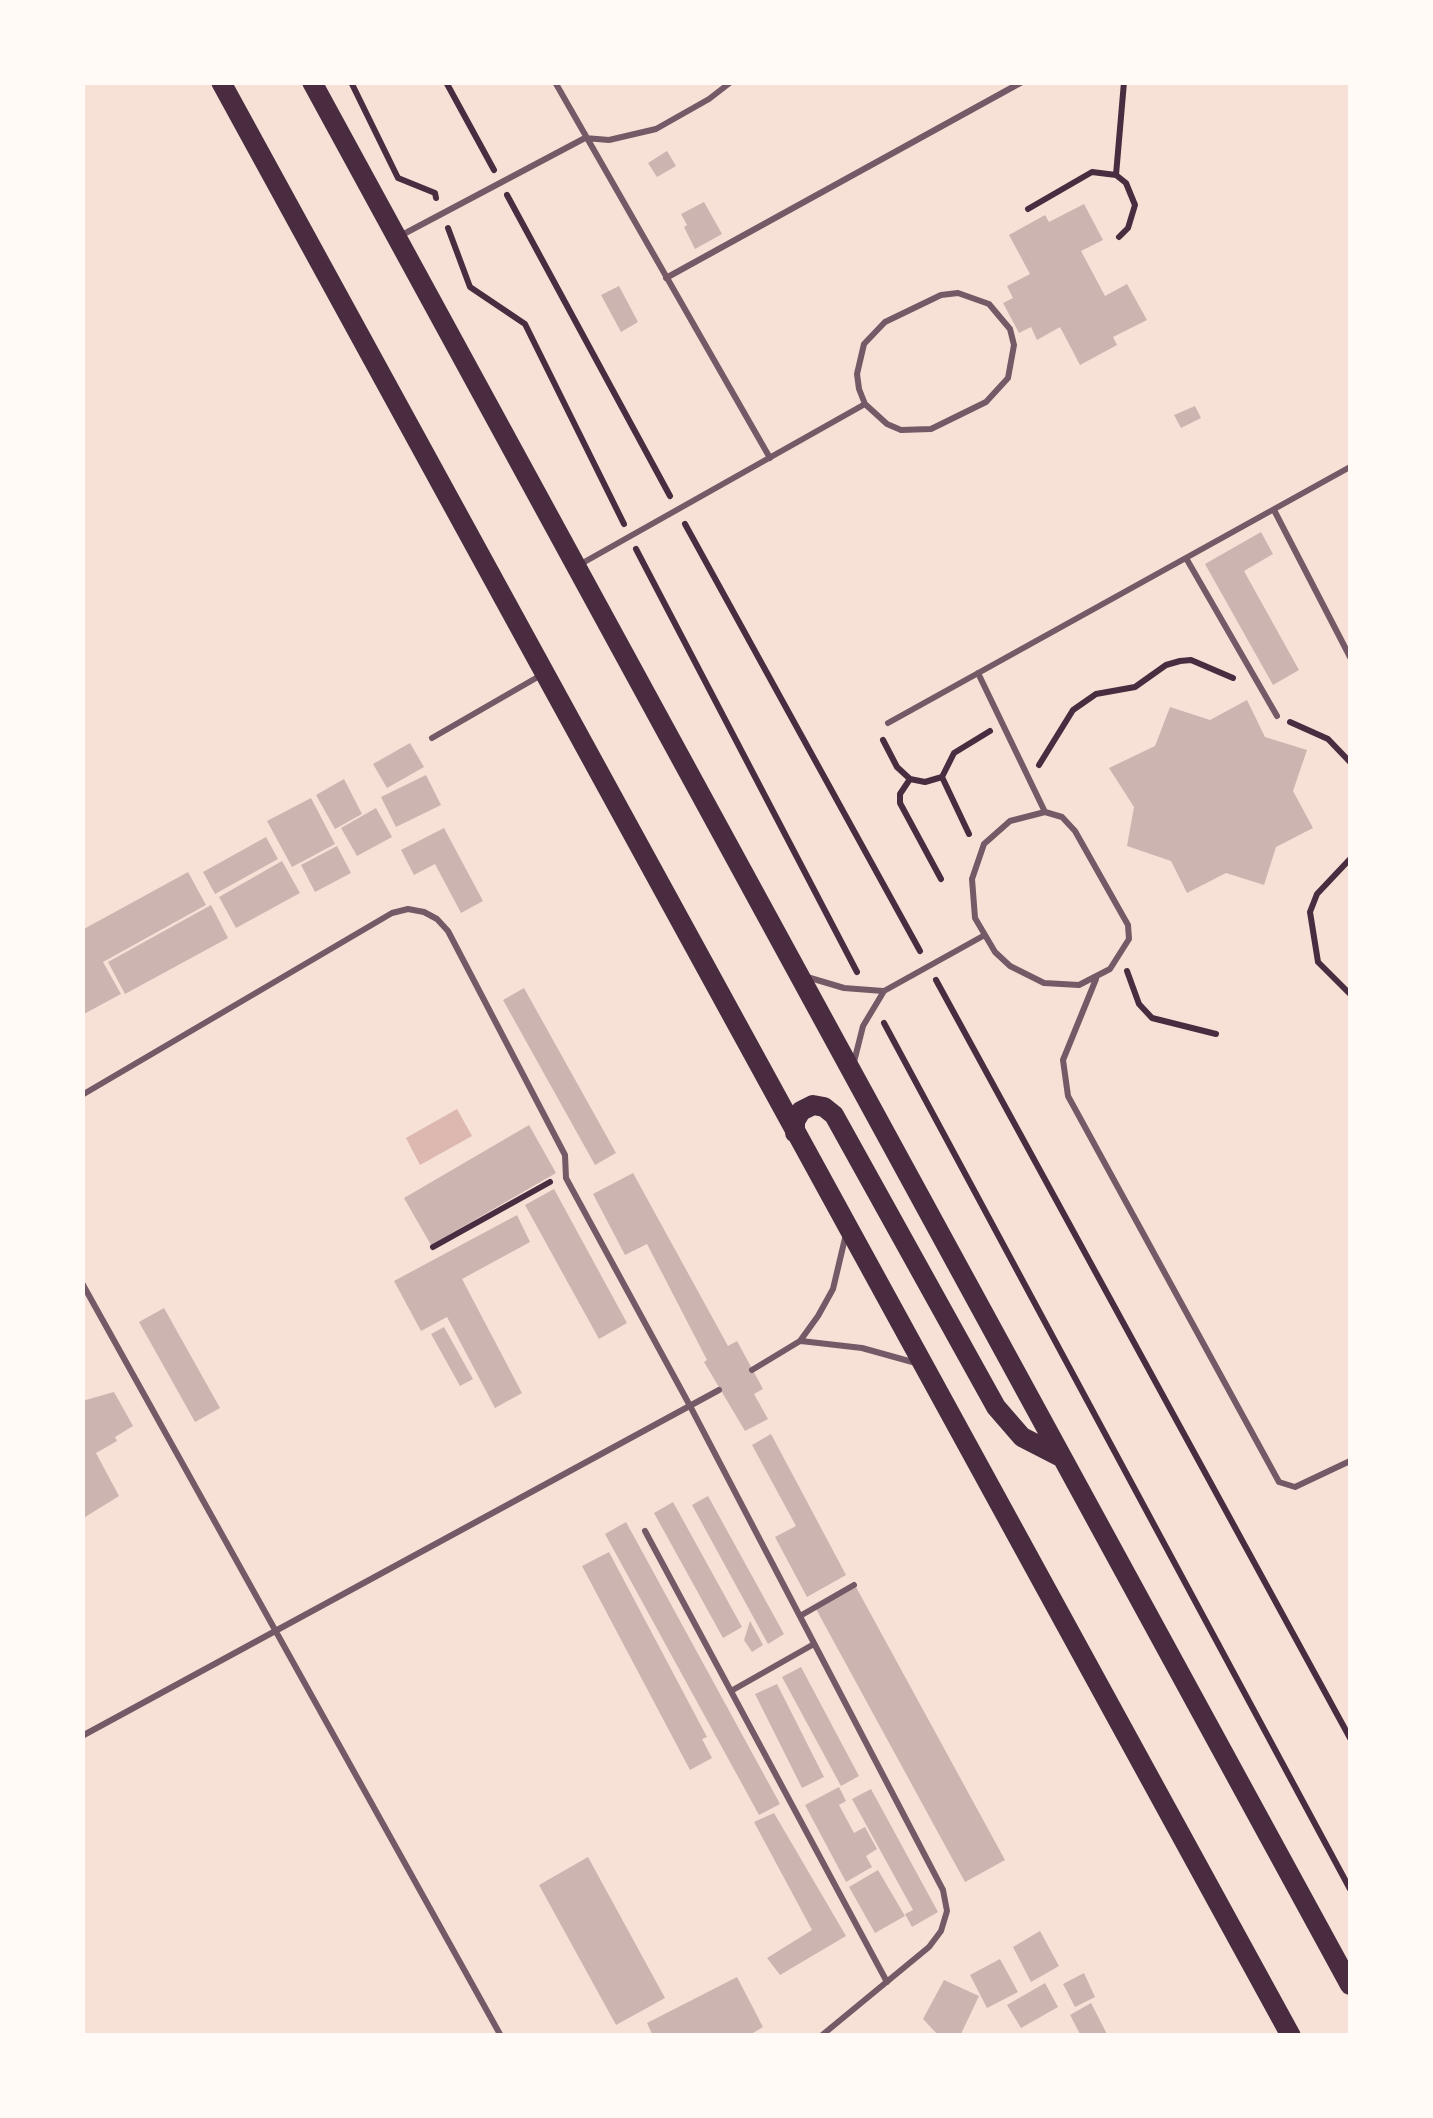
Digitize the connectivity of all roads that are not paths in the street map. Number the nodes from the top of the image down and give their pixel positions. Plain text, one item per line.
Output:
1 (221, 82) edge
2 (312, 82) edge
3 (555, 82) edge
4 (731, 82) edge
5 (1022, 82) edge
6 (585, 138) junction
7 (397, 238) junction
8 (666, 278) junction
9 (865, 404) junction
10 (770, 458) junction
11 (1350, 467) edge
12 (1274, 510) junction
13 (1186, 558) junction
14 (578, 566) junction
15 (1350, 657) edge
16 (978, 673) junction
17 (544, 674) junction
18 (1277, 716) road end
19 (888, 723) dead end
20 (432, 738) dead end
21 (1045, 812) junction
22 (983, 936) junction
23 (798, 974) junction
24 (1096, 979) junction
25 (884, 991) junction
26 (852, 1073) junction
27 (82, 1096) edge
28 (795, 1134) junction
29 (847, 1228) junction
30 (82, 1283) edge
31 (800, 1341) junction
32 (922, 1365) junction
33 (752, 1370) dead end
34 (719, 1390) dead end
35 (689, 1404) junction
36 (1059, 1456) junction
37 (1350, 1461) edge
38 (646, 1531) dead end
39 (854, 1585) dead end
40 (800, 1616) junction
41 (276, 1630) junction
42 (814, 1644) junction
43 (731, 1691) junction
44 (82, 1736) edge
45 (887, 1982) junction
46 (1350, 1985) edge
47 (501, 2036) edge
48 (821, 2036) edge
49 (1291, 2036) edge

1 - 17 main road
2 - 7 main road
3 - 6 lane
4 - 6 lane
5 - 8 lane
6 - 7 lane
6 - 8 lane
7 - 14 main road
8 - 10 lane
9 - 9 lane
9 - 10 lane
10 - 14 lane
11 - 12 lane
12 - 13 lane
12 - 15 lane
13 - 16 lane
13 - 18 lane
14 - 23 main road
16 - 19 lane
16 - 21 lane
17 - 20 lane
17 - 28 main road
21 - 22 lane
21 - 24 lane
22 - 24 lane
22 - 25 lane
23 - 25 lane
23 - 26 main road
24 - 37 lane
25 - 26 lane
26 - 36 main road
27 - 35 lane
28 - 29 main road
28 - 36 main road
29 - 31 lane
29 - 32 main road
30 - 41 lane
31 - 32 lane
31 - 33 lane
32 - 49 main road
34 - 35 lane
35 - 40 lane
35 - 41 lane
36 - 46 main road
38 - 43 lane
39 - 40 lane
40 - 42 lane
41 - 44 lane
41 - 47 lane
42 - 43 lane
42 - 45 lane
43 - 45 lane
45 - 48 lane

